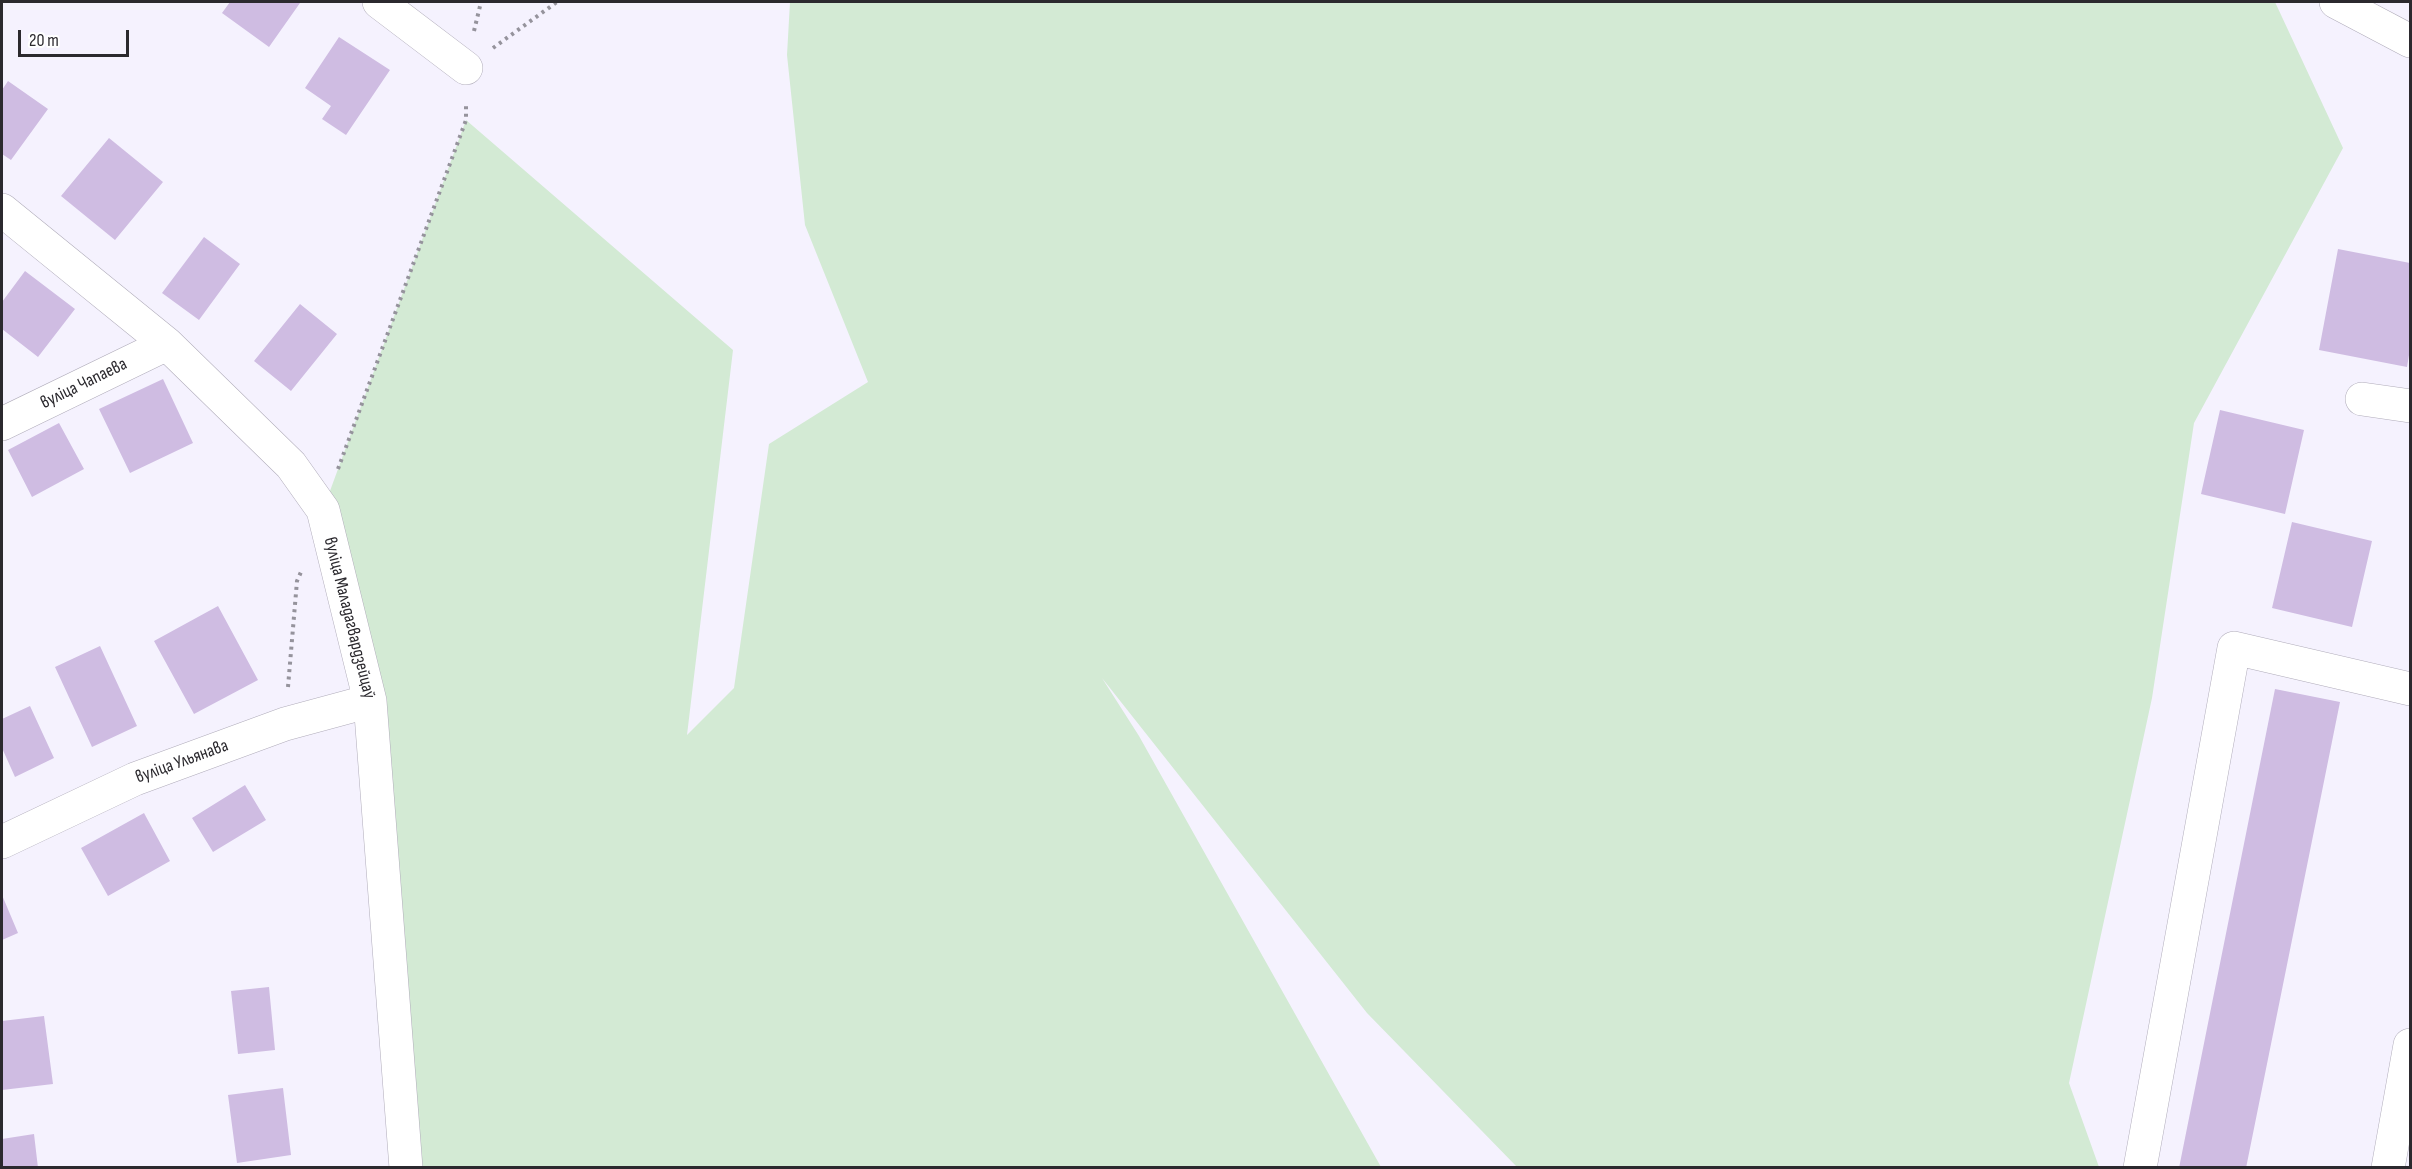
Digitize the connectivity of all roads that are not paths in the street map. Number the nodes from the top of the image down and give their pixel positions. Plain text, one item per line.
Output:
1 (379, 2) edge
2 (2336, 2) edge
3 (2410, 40) edge
4 (466, 68) road end
5 (2, 210) edge
6 (167, 344) junction
7 (2362, 399) dead end
8 (2410, 406) edge
9 (2, 424) edge
10 (2410, 689) edge
11 (370, 701) junction
12 (2, 842) edge
13 (2410, 1045) edge
14 (406, 1167) edge
15 (2140, 1167) edge
16 (2388, 1167) edge

1 - 4 street
2 - 3 street
5 - 6 street, вуліца Маладагвардзейцаў
6 - 9 street, вуліца Чапаева
6 - 11 street, вуліца Маладагвардзейцаў
7 - 8 street
10 - 15 street
11 - 12 street, вуліца Ульянава
11 - 14 street, вуліца Маладагвардзейцаў
13 - 16 street

